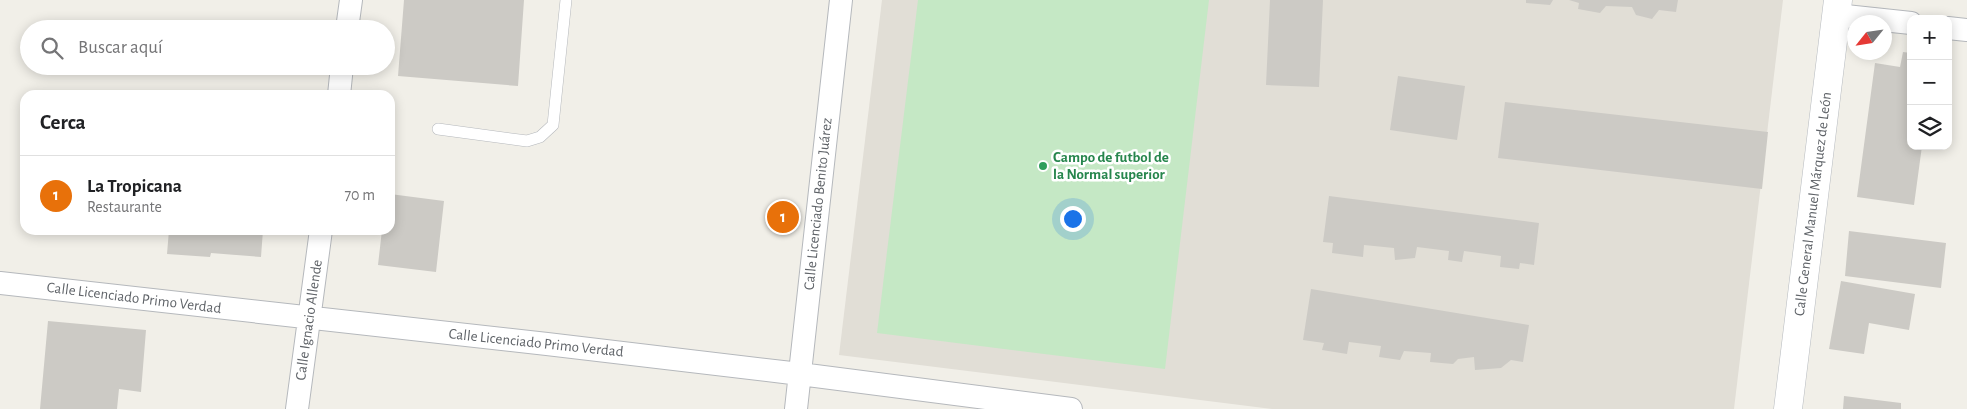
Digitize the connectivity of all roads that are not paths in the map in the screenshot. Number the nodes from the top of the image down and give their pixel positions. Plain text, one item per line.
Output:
1 (351, 0) edge
2 (566, 0) edge
3 (841, 0) edge
4 (1837, 7) edge
5 (348, 20) edge
6 (1907, 23) edge
7 (1952, 28) edge
8 (1967, 30) edge
9 (341, 75) edge
10 (340, 90) edge
11 (438, 129) dead end
12 (320, 235) edge
13 (0, 283) edge
14 (310, 318) junction
15 (800, 374) junction
16 (297, 409) edge
17 (796, 409) edge
18 (1071, 409) edge
19 (1788, 409) edge

1 - 5 street
2 - 11 lane
3 - 15 street, Calle Licenciado Benito Juárez
4 - 6 street
4 - 19 street, Calle General Manuel Márquez de León
7 - 8 street
9 - 10 street
12 - 14 street, Calle Ignacio Allende
13 - 14 street, Calle Licenciado Primo Verdad
14 - 15 street, Calle Licenciado Primo Verdad
14 - 16 street, Calle Ignacio Allende
15 - 17 street, Calle Licenciado Benito Juárez
15 - 18 street, Calle Licenciado Primo Verdad

